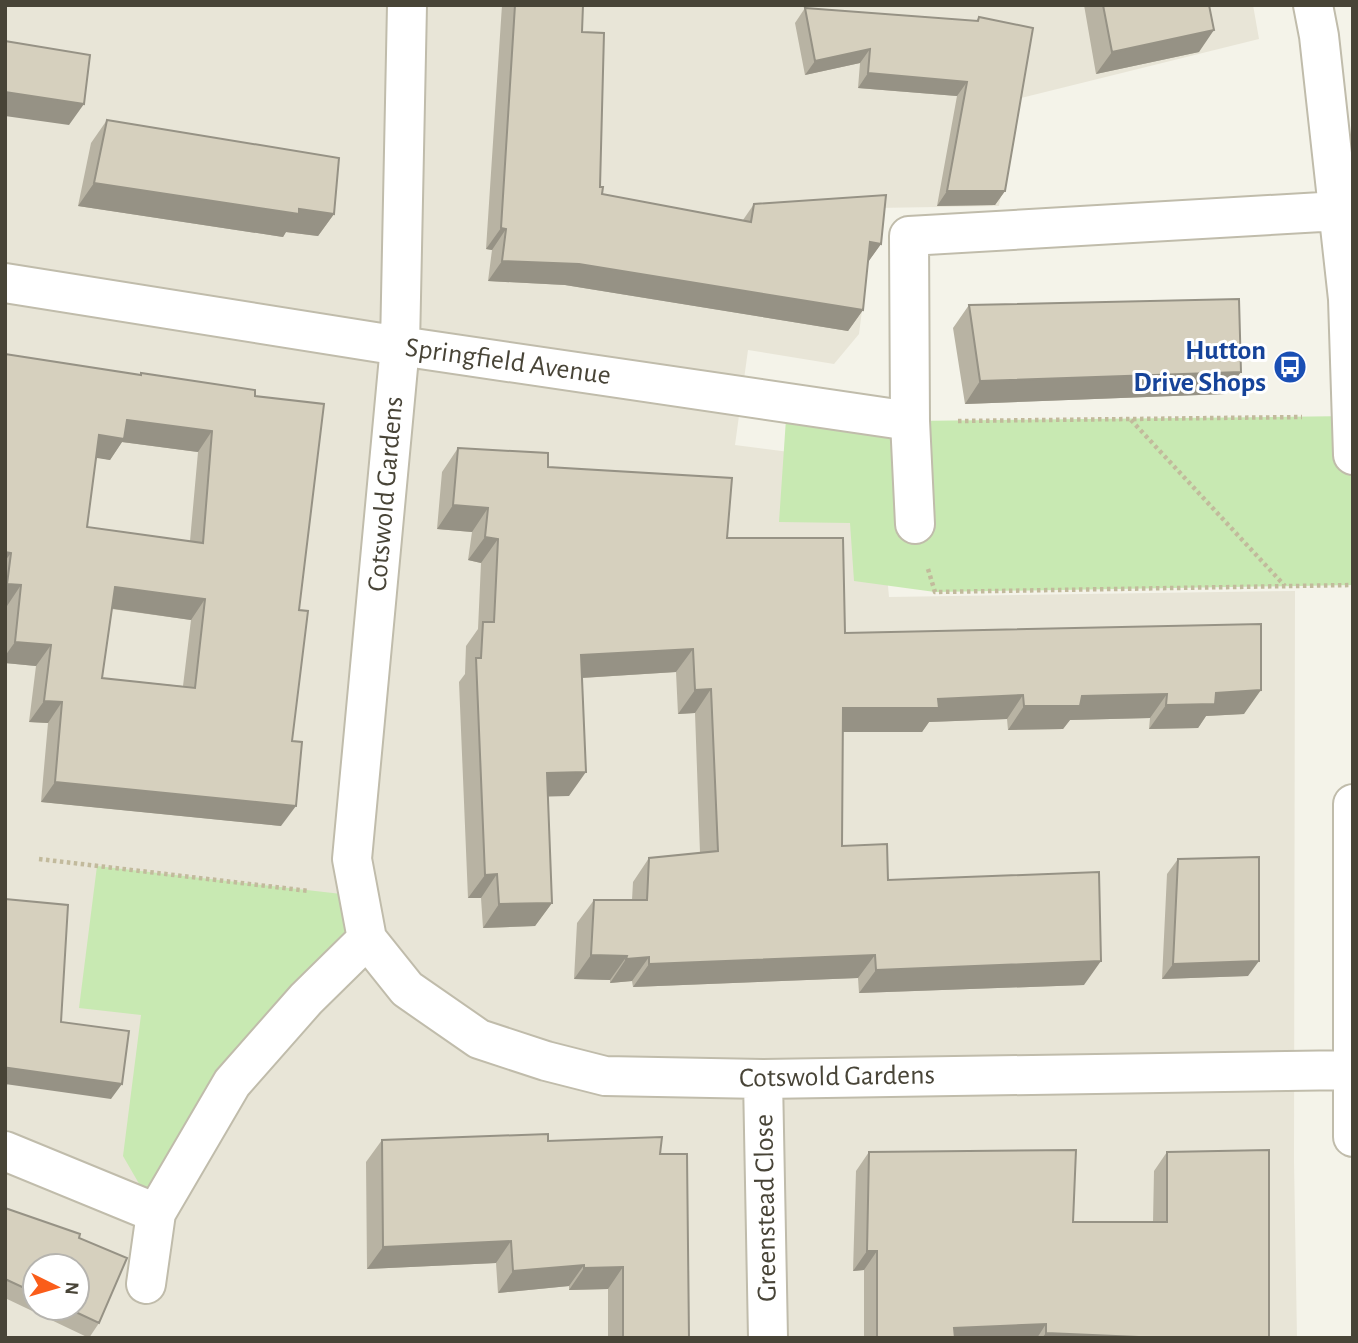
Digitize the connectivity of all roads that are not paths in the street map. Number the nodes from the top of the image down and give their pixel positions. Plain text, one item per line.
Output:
1 (407, 5) edge
2 (1312, 5) edge
3 (1339, 211) junction
4 (5, 283) edge
5 (401, 346) junction
6 (1352, 416) edge
7 (910, 421) junction
8 (1353, 455) edge
9 (915, 524) road end
10 (1353, 804) edge
11 (367, 939) junction
12 (1352, 1070) edge
13 (763, 1079) junction
14 (1353, 1137) edge
15 (5, 1151) edge
16 (156, 1213) junction
17 (146, 1284) dead end
18 (768, 1338) edge

1 - 5 street, Cotswold Gardens
2 - 3 street
3 - 6 street
3 - 7 street
4 - 5 street, Springfield Avenue
5 - 7 street, Springfield Avenue
5 - 11 street, Cotswold Gardens
6 - 8 street
7 - 9 street
10 - 12 street
11 - 13 street, Cotswold Gardens
11 - 16 street
12 - 13 street, Cotswold Gardens
12 - 14 street
13 - 18 street, Greenstead Close
15 - 16 street
16 - 17 street

